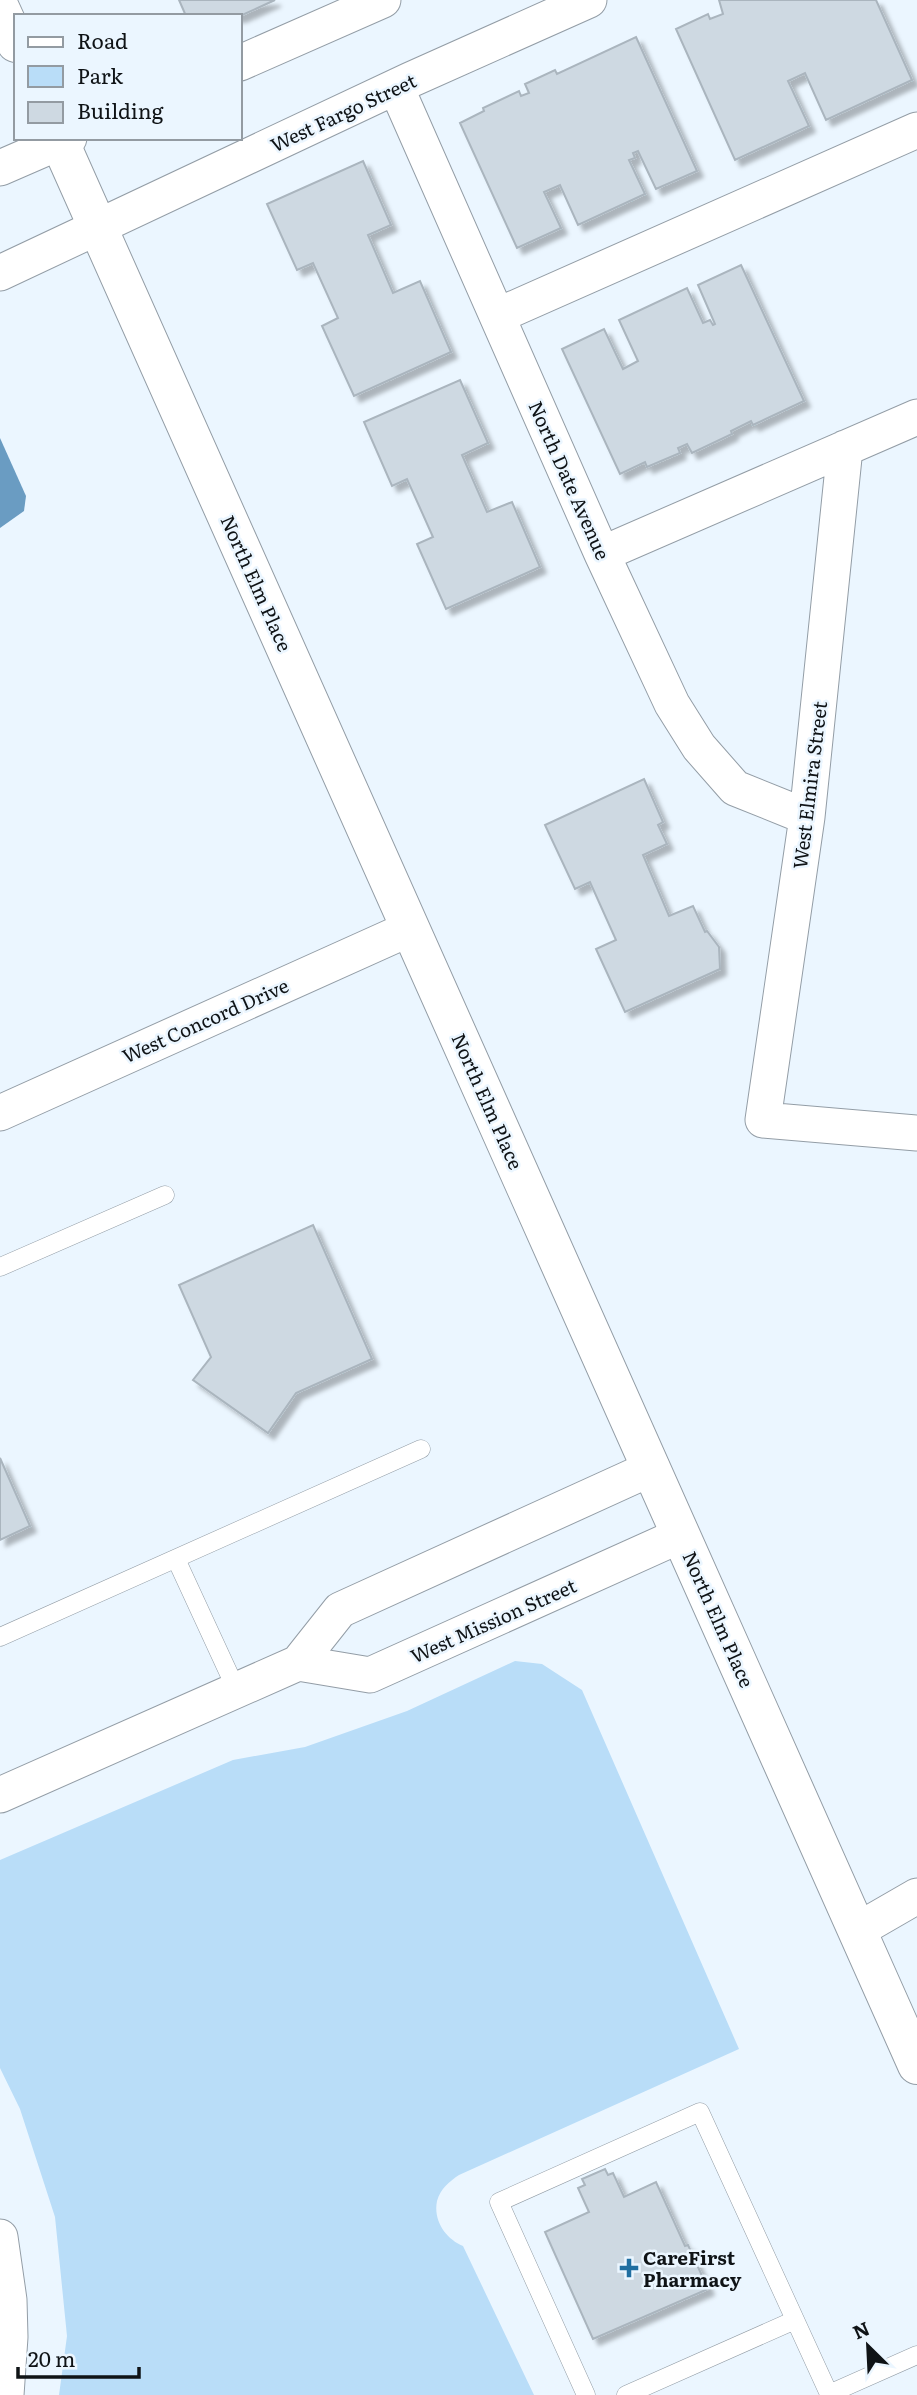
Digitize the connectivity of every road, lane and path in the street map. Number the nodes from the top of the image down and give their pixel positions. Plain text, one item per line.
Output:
1 (383, 0) edge
2 (589, 0) edge
3 (348, 7) edge
4 (0, 8) edge
5 (14, 39) edge
6 (242, 62) edge
7 (396, 87) junction
8 (917, 130) edge
9 (62, 140) edge
10 (0, 168) edge
11 (98, 226) junction
12 (0, 273) edge
13 (497, 316) junction
14 (917, 417) edge
15 (845, 448) junction
16 (602, 554) junction
17 (807, 817) junction
18 (411, 928) junction
19 (0, 1113) edge
20 (917, 1133) edge
21 (165, 1195) dead end
22 (0, 1268) edge
23 (421, 1449) dead end
24 (652, 1468) junction
25 (681, 1535) junction
26 (176, 1559) junction
27 (0, 1637) edge
28 (298, 1663) junction
29 (236, 1689) junction
30 (0, 1795) edge
31 (917, 1896) edge
32 (858, 1930) junction
33 (917, 2065) edge
34 (0, 2237) edge
35 (795, 2320) junction
36 (917, 2355) edge
37 (6, 2395) edge
38 (586, 2395) edge
39 (626, 2395) edge

1 - 3 street
2 - 7 street, West Fargo Street
3 - 6 street
4 - 5 main road
7 - 11 street, West Fargo Street
7 - 13 street, North Date Avenue
8 - 13 street
9 - 10 street
9 - 11 main road, North Elm Place
11 - 12 street
11 - 18 main road, North Elm Place
13 - 16 street, North Date Avenue
14 - 15 street
15 - 16 street
15 - 17 street, West Elmira Street
16 - 17 street, North Date Avenue
17 - 20 street, West Elmira Street
18 - 19 street, West Concord Drive
18 - 24 main road, North Elm Place
21 - 22 lane
23 - 26 lane
24 - 25 main road, North Elm Place
24 - 28 street
25 - 28 street, West Mission Street
25 - 32 main road, North Elm Place
26 - 27 lane
26 - 29 lane
28 - 29 street
29 - 30 street
31 - 32 street
32 - 33 main road, North Elm Place
34 - 37 street
35 - 36 lane
35 - 38 lane
35 - 39 lane

